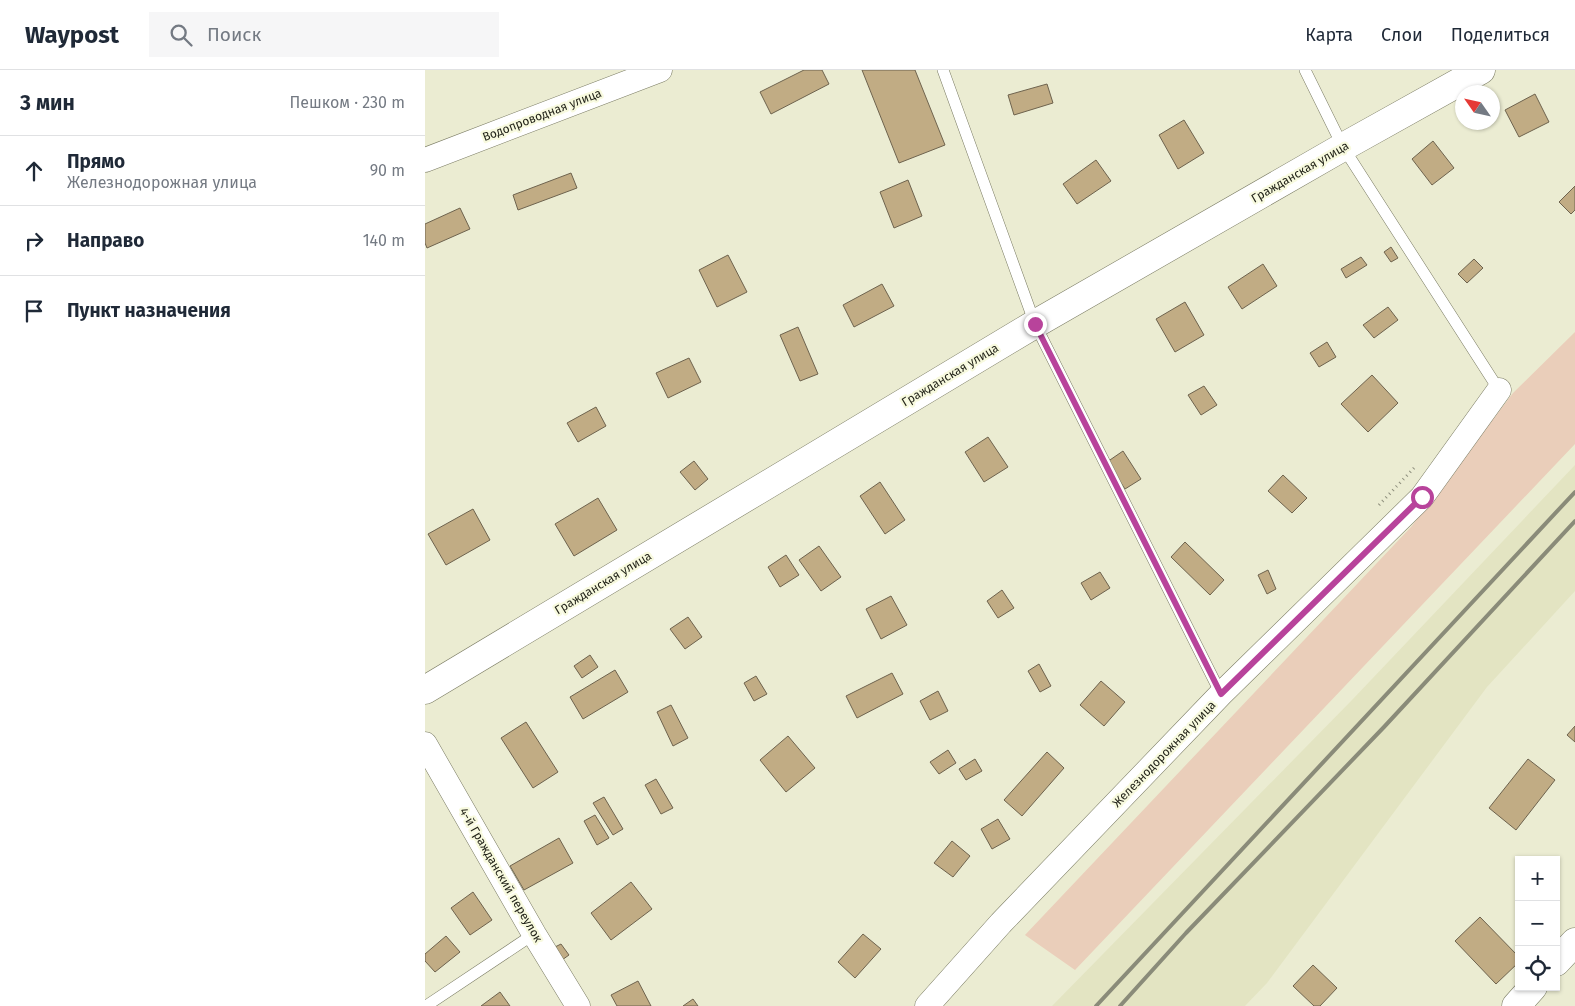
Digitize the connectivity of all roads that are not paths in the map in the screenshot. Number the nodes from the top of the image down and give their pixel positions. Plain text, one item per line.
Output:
1 (660, 70) edge
2 (943, 70) edge
3 (1305, 70) edge
4 (1481, 70) edge
5 (1343, 147) junction
6 (425, 160) edge
7 (1035, 324) junction
8 (1499, 390) joint
9 (425, 690) edge
10 (1221, 694) junction
11 (425, 744) edge
12 (534, 934) junction
13 (1575, 942) edge
14 (1560, 958) edge
15 (1529, 991) edge
16 (426, 1006) edge
17 (578, 1006) edge
18 (927, 1006) edge
19 (1516, 1006) edge

1 - 6 street, Водопроводная улица
2 - 7 lane
3 - 5 lane
4 - 5 street, Гражданская улица
5 - 7 street, Гражданская улица
5 - 8 lane
7 - 9 street, Гражданская улица
7 - 10 lane
8 - 10 street, Железнодорожная улица
10 - 18 street, Железнодорожная улица
11 - 12 street, 4-й Гражданский переулок
12 - 16 lane
12 - 17 street, 4-й Гражданский переулок
13 - 14 street
15 - 19 street

